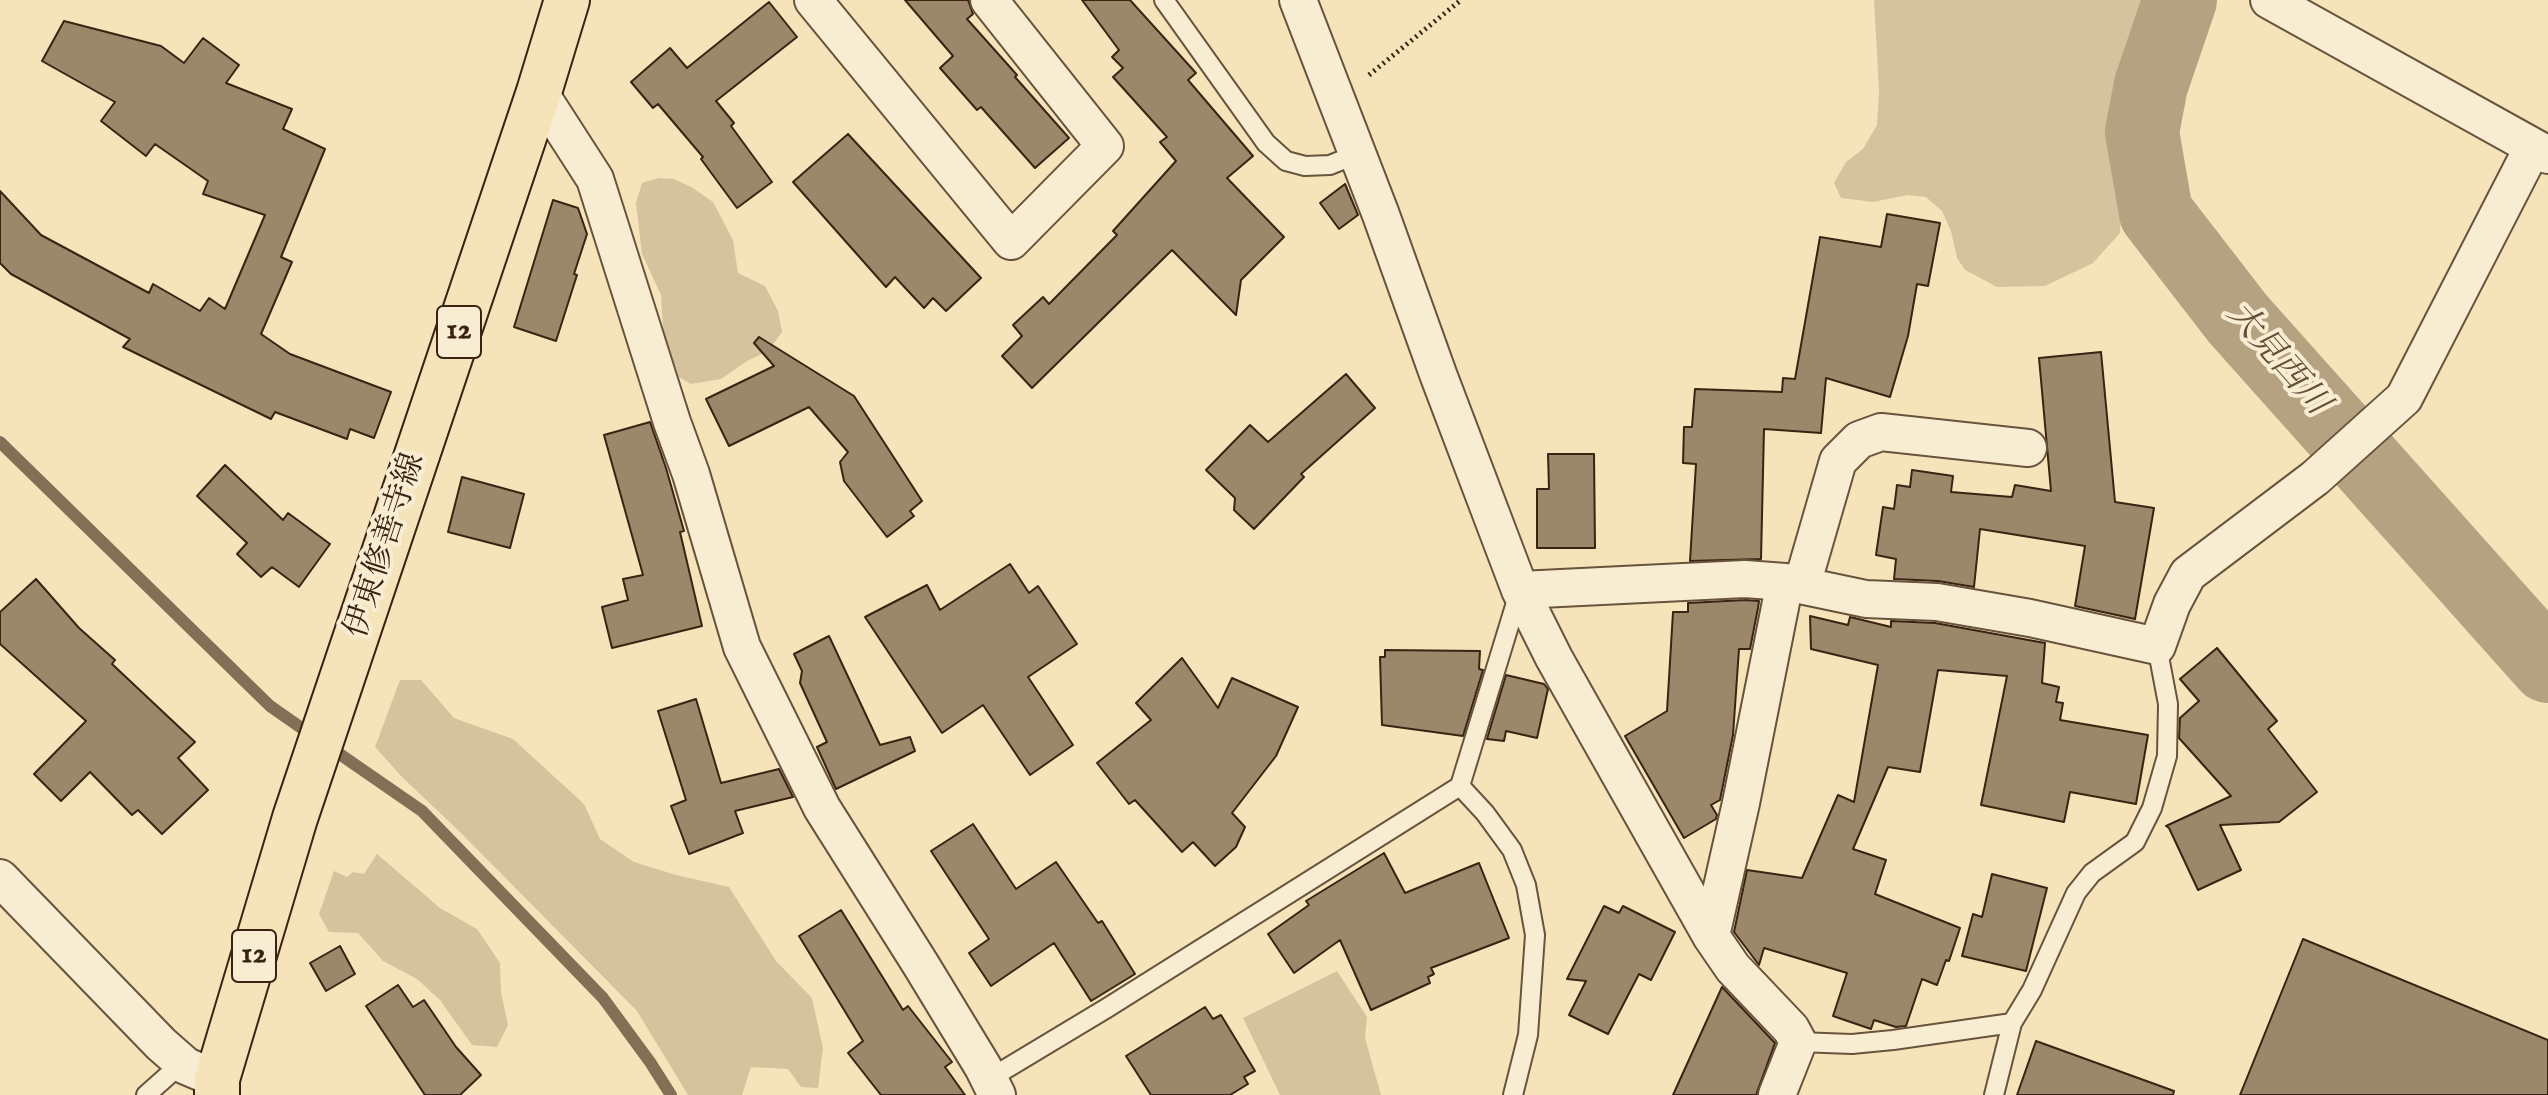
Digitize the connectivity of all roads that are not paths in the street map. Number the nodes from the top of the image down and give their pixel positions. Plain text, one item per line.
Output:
1 (567, 0) edge
2 (813, 0) edge
3 (989, 0) edge
4 (1164, 0) edge
5 (1298, 0) edge
6 (2269, 0) edge
7 (539, 92) junction
8 (2540, 151) edge
9 (1357, 154) junction
10 (2028, 448) dead end
11 (1794, 583) junction
12 (1520, 590) junction
13 (2157, 646) junction
14 (1460, 786) junction
15 (0, 878) edge
16 (1711, 936) junction
17 (2012, 1023) junction
18 (1798, 1042) junction
19 (205, 1079) edge
20 (993, 1087) edge
21 (146, 1095) edge
22 (1513, 1095) edge
23 (1777, 1095) edge
24 (1994, 1095) edge

1 - 7 main road, 伊東修善寺線 / 12
2 - 3 street
4 - 9 lane
5 - 9 street
6 - 8 street
7 - 19 main road, 伊東修善寺線 / 12
7 - 20 street
8 - 13 street
9 - 12 street
10 - 11 street
11 - 12 street
11 - 13 street
11 - 16 street
12 - 14 lane
12 - 16 street
13 - 17 lane
14 - 20 lane
14 - 22 lane
15 - 19 street
16 - 18 street
17 - 18 lane
17 - 24 lane
18 - 23 street
19 - 21 lane

